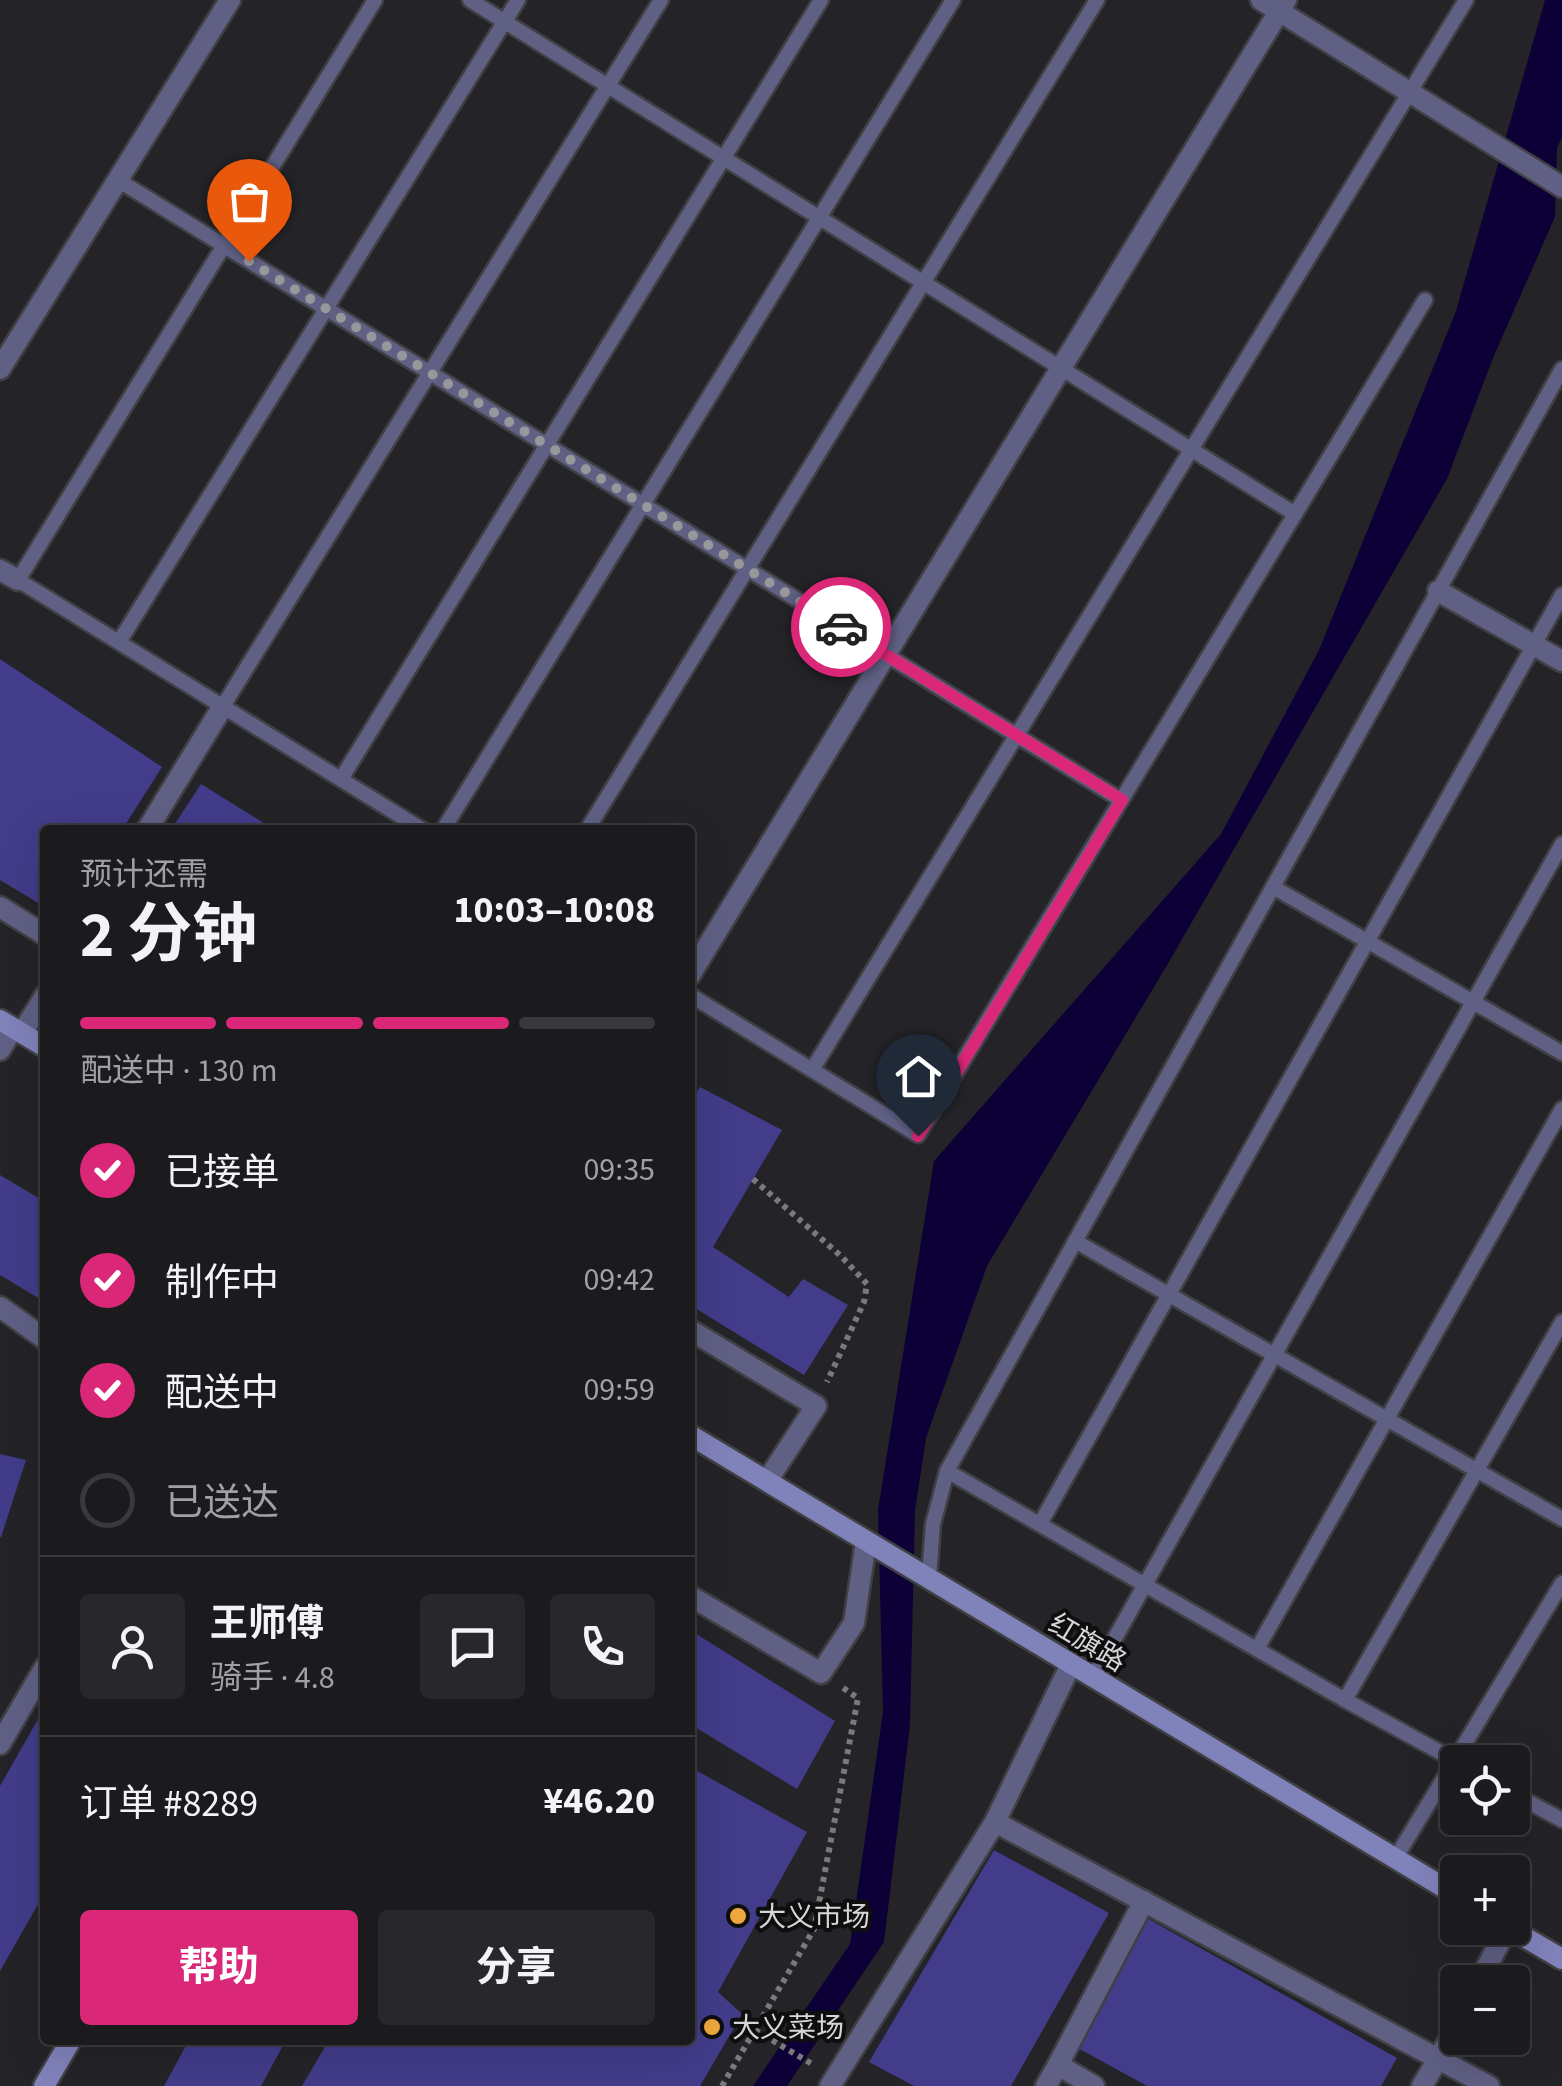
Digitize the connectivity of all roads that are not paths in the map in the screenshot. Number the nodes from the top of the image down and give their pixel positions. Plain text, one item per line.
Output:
1 (230, 0) edge
2 (375, 0) edge
3 (470, 0) edge
4 (518, 0) edge
5 (661, 0) edge
6 (821, 0) edge
7 (953, 0) edge
8 (1096, 0) edge
9 (1466, 0) edge
10 (1276, 4) edge
11 (505, 22) junction
12 (608, 86) junction
13 (1410, 92) junction
14 (724, 158) junction
15 (118, 180) junction
16 (1562, 188) edge
17 (819, 217) junction
18 (224, 245) junction
19 (924, 282) junction
20 (1425, 300) dead end
21 (326, 309) junction
22 (1061, 368) junction
23 (0, 369) edge
24 (1562, 369) edge
25 (430, 372) junction
26 (546, 445) junction
27 (1191, 449) junction
28 (643, 504) junction
29 (1296, 514) junction
30 (748, 569) junction
31 (9, 575) edge
32 (1438, 592) junction
33 (1562, 596) edge
34 (119, 642) junction
35 (1534, 646) junction
36 (886, 654) junction
37 (1562, 662) edge
38 (223, 706) junction
39 (1016, 735) junction
40 (341, 780) junction
41 (1122, 800) junction
42 (150, 825) edge
43 (415, 825) edge
44 (446, 825) edge
45 (591, 825) edge
46 (1562, 844) edge
47 (1273, 887) junction
48 (0, 907) edge
49 (40, 931) edge
50 (1368, 941) junction
51 (695, 967) edge
52 (695, 998) edge
53 (40, 1001) edge
54 (1473, 1002) junction
55 (12, 1027) edge
56 (40, 1044) edge
57 (0, 1050) edge
58 (1562, 1053) edge
59 (812, 1070) junction
60 (1562, 1108) edge
61 (1075, 1241) junction
62 (1169, 1294) junction
63 (0, 1306) edge
64 (1562, 1322) edge
65 (695, 1333) edge
66 (40, 1336) edge
67 (1274, 1355) junction
68 (1387, 1419) junction
69 (695, 1438) edge
70 (1477, 1470) junction
71 (947, 1471) junction
72 (767, 1481) junction
73 (1562, 1519) edge
74 (1040, 1524) junction
75 (872, 1544) junction
76 (925, 1576) junction
77 (1562, 1584) edge
78 (1145, 1585) junction
79 (695, 1599) edge
80 (1256, 1650) junction
81 (1071, 1664) junction
82 (40, 1676) edge
83 (1093, 1677) junction
84 (1345, 1700) junction
85 (0, 1744) edge
86 (1466, 1745) edge
87 (1440, 1753) edge
88 (1440, 1787) edge
89 (1530, 1803) edge
90 (1562, 1820) edge
91 (994, 1822) junction
92 (1395, 1859) junction
93 (1440, 1885) edge
94 (1144, 1902) junction
95 (1530, 1941) edge
96 (1562, 1959) edge
97 (67, 2045) edge
98 (1443, 2055) edge
99 (1440, 2060) junction
100 (1058, 2065) junction
101 (838, 2083) edge
102 (44, 2086) edge
103 (1046, 2086) edge
104 (1094, 2086) edge
105 (1422, 2086) edge
106 (1489, 2086) edge

1 - 15 street
2 - 18 lane
3 - 11 lane
4 - 11 lane
5 - 12 lane
6 - 14 lane
7 - 17 lane
8 - 19 lane
9 - 13 lane
10 - 13 street
10 - 22 street
11 - 12 lane
11 - 21 lane
12 - 14 lane
12 - 25 lane
13 - 16 street
13 - 27 lane
14 - 17 lane
14 - 26 lane
15 - 18 lane
15 - 23 street
17 - 19 lane
17 - 28 lane
18 - 21 lane
18 - 31 lane
19 - 22 lane
19 - 30 lane
20 - 29 lane
21 - 25 lane
21 - 34 lane
22 - 27 lane
22 - 36 street
24 - 32 lane
25 - 26 lane
25 - 38 lane
26 - 28 lane
26 - 40 lane
27 - 29 lane
27 - 39 lane
28 - 30 lane
28 - 44 lane
29 - 41 lane
30 - 36 lane
30 - 45 lane
31 - 34 lane
32 - 35 street
32 - 47 lane
33 - 35 lane
34 - 38 lane
35 - 37 street
35 - 50 lane
36 - 39 lane
36 - 51 street
38 - 40 lane
38 - 42 street
39 - 41 lane
39 - 59 lane
40 - 43 lane
41 - 59 lane
46 - 54 lane
47 - 50 lane
47 - 61 lane
48 - 49 street
50 - 54 lane
50 - 62 lane
52 - 59 lane
53 - 55 street
54 - 58 lane
54 - 67 lane
55 - 56 street
55 - 57 street
60 - 68 lane
61 - 62 lane
61 - 71 lane
62 - 67 lane
62 - 74 lane
63 - 66 street
64 - 70 lane
65 - 72 street
67 - 68 lane
67 - 78 lane
68 - 70 lane
68 - 80 lane
69 - 72 street, 红旗路
70 - 73 lane
70 - 84 lane
71 - 74 lane
71 - 76 lane
72 - 75 street, 红旗路
74 - 78 lane
75 - 76 street, 红旗路
75 - 79 street
76 - 81 street, 红旗路
77 - 86 lane
78 - 80 lane
78 - 83 lane
80 - 84 lane
81 - 83 street, 红旗路
81 - 91 street
82 - 85 street
83 - 92 street, 红旗路
84 - 87 lane
88 - 92 lane
89 - 90 lane
91 - 94 street
91 - 101 street
92 - 93 street, 红旗路
94 - 99 street
94 - 100 street
95 - 96 street
97 - 102 street
98 - 99 street
99 - 105 street
99 - 106 street
100 - 103 street
100 - 104 street

